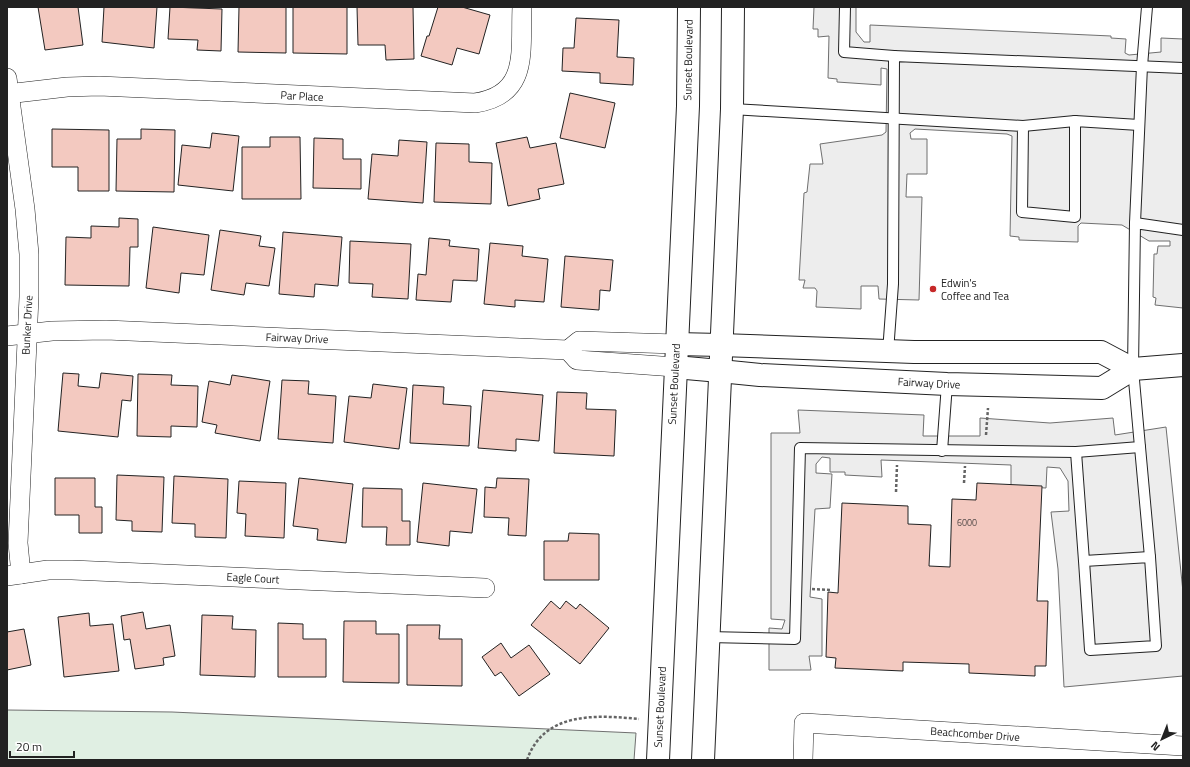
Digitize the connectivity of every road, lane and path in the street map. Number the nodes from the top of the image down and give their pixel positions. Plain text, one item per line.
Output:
1 (522, 7) edge
2 (689, 7) edge
3 (733, 7) edge
4 (845, 7) edge
5 (1147, 7) edge
6 (894, 56) junction
7 (1142, 66) junction
8 (1183, 68) edge
9 (8, 88) edge
10 (732, 109) junction
11 (894, 118) junction
12 (1076, 121) junction
13 (1140, 125) junction
14 (1023, 126) junction
15 (1135, 223) junction
16 (1183, 230) edge
17 (27, 334) junction
18 (7, 336) edge
19 (676, 344) junction
20 (721, 345) junction
21 (568, 350) junction
22 (888, 352) junction
23 (1183, 365) edge
24 (675, 367) junction
25 (1133, 369) junction
26 (720, 371) junction
27 (947, 384) junction
28 (988, 408) dead end
29 (987, 423) dead end
30 (1140, 447) junction
31 (898, 450) junction
32 (942, 451) junction
33 (1076, 452) junction
34 (896, 492) dead end
35 (1150, 557) junction
36 (1084, 561) junction
37 (14, 575) edge
38 (485, 588) dead end
39 (796, 588) junction
40 (832, 590) dead end
41 (708, 636) junction
42 (660, 722) junction
43 (1178, 751) edge
44 (527, 760) edge
45 (658, 760) edge
46 (703, 760) edge
47 (803, 760) edge

1 - 9 street, Par Place
2 - 19 main road, Sunset Boulevard
3 - 10 main road
4 - 6 lane
5 - 7 lane
6 - 7 lane
6 - 11 lane
7 - 8 lane
7 - 13 lane
9 - 17 street, Bunker Drive
10 - 11 lane
10 - 20 main road
11 - 14 lane
11 - 22 lane
12 - 13 lane
12 - 14 lane
12 - 14 lane
13 - 15 lane
15 - 16 lane
15 - 25 lane
17 - 18 street, Fairway Drive
17 - 21 street, Fairway Drive
17 - 37 street, Bunker Drive
19 - 20 main road
19 - 21 street
19 - 24 main road, Sunset Boulevard
20 - 22 main road
20 - 26 main road
21 - 24 street
22 - 25 main road
23 - 25 main road, Fairway Drive
24 - 26 main road, Fairway Drive
24 - 42 main road, Sunset Boulevard
25 - 27 main road, Fairway Drive
25 - 30 lane
26 - 27 main road, Fairway Drive
26 - 41 main road
27 - 32 lane
28 - 29 path
30 - 33 lane
30 - 35 lane
31 - 32 lane
31 - 34 path
31 - 39 lane
32 - 33 lane
33 - 36 lane
35 - 36 lane
35 - 36 lane
37 - 38 street, Eagle Court
39 - 40 path
39 - 41 lane
41 - 46 main road
42 - 44 path
42 - 45 main road, Sunset Boulevard
43 - 47 street, Beachcomber Drive

